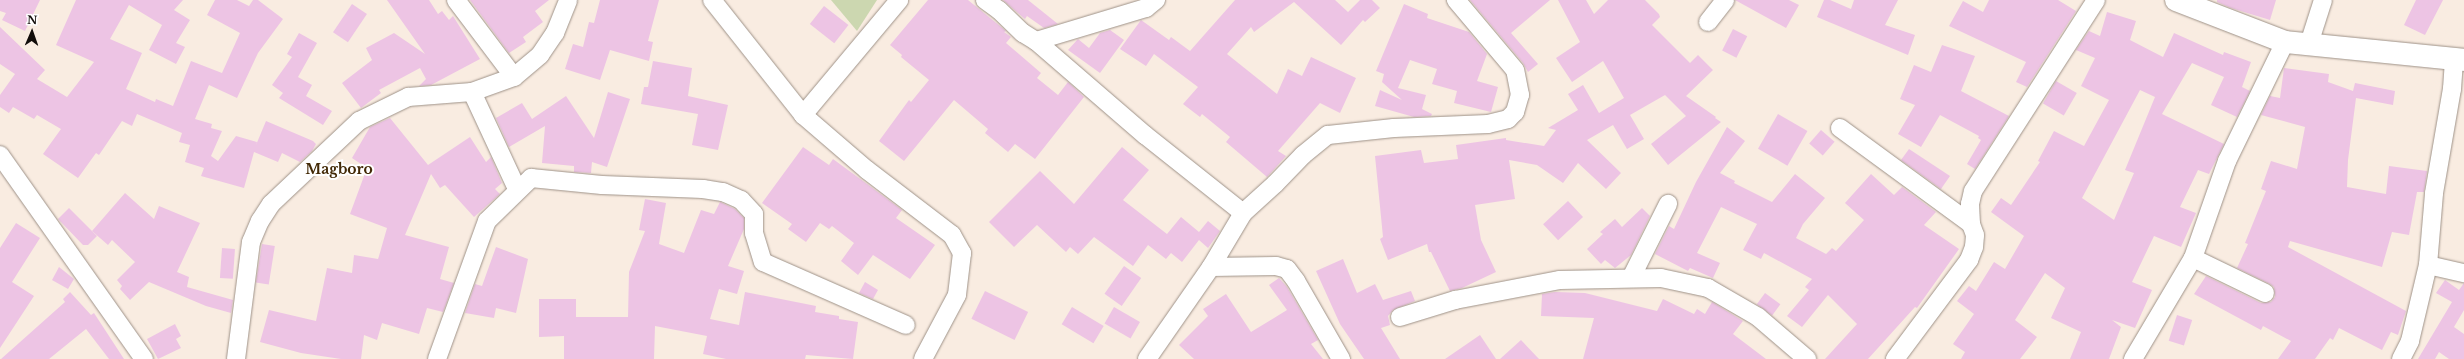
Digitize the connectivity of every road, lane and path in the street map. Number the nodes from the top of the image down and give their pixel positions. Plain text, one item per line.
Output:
1 (456, 0) edge
2 (568, 0) edge
3 (712, 0) edge
4 (899, 0) edge
5 (985, 0) edge
6 (1156, 0) edge
7 (1456, 0) edge
8 (1725, 0) edge
9 (2096, 0) edge
10 (2176, 0) edge
11 (2323, 0) edge
12 (1708, 22) dead end
13 (1036, 41) junction
14 (2285, 42) junction
15 (2309, 44) junction
16 (2459, 59) edge
17 (514, 77) junction
18 (472, 92) junction
19 (802, 115) junction
20 (1840, 128) dead end
21 (0, 155) edge
22 (518, 189) junction
23 (1668, 204) dead end
24 (1243, 213) junction
25 (1971, 224) junction
26 (2193, 258) junction
27 (2428, 265) junction
28 (1211, 267) junction
29 (2464, 273) edge
30 (1631, 278) junction
31 (2265, 293) dead end
32 (1400, 317) dead end
33 (906, 325) dead end
34 (144, 359) edge
35 (236, 359) edge
36 (437, 359) edge
37 (924, 359) edge
38 (1147, 359) edge
39 (1341, 359) edge
40 (1807, 359) edge
41 (1895, 359) edge
42 (2133, 359) edge
43 (2401, 359) edge

1 - 17 street
2 - 17 street
3 - 19 street
4 - 19 street
5 - 13 street
6 - 13 street
7 - 24 street
8 - 12 street
9 - 25 street
10 - 14 street
11 - 15 street
13 - 24 street
14 - 15 street
14 - 26 street
15 - 16 street
16 - 27 street
17 - 18 street
18 - 22 street
18 - 35 street
19 - 37 street
20 - 25 street
21 - 34 street
22 - 33 street
22 - 36 street
23 - 30 street
24 - 28 street
25 - 41 street
26 - 31 street
26 - 42 street
27 - 29 street
27 - 43 street
28 - 38 street
28 - 39 street
30 - 32 street
30 - 40 street

